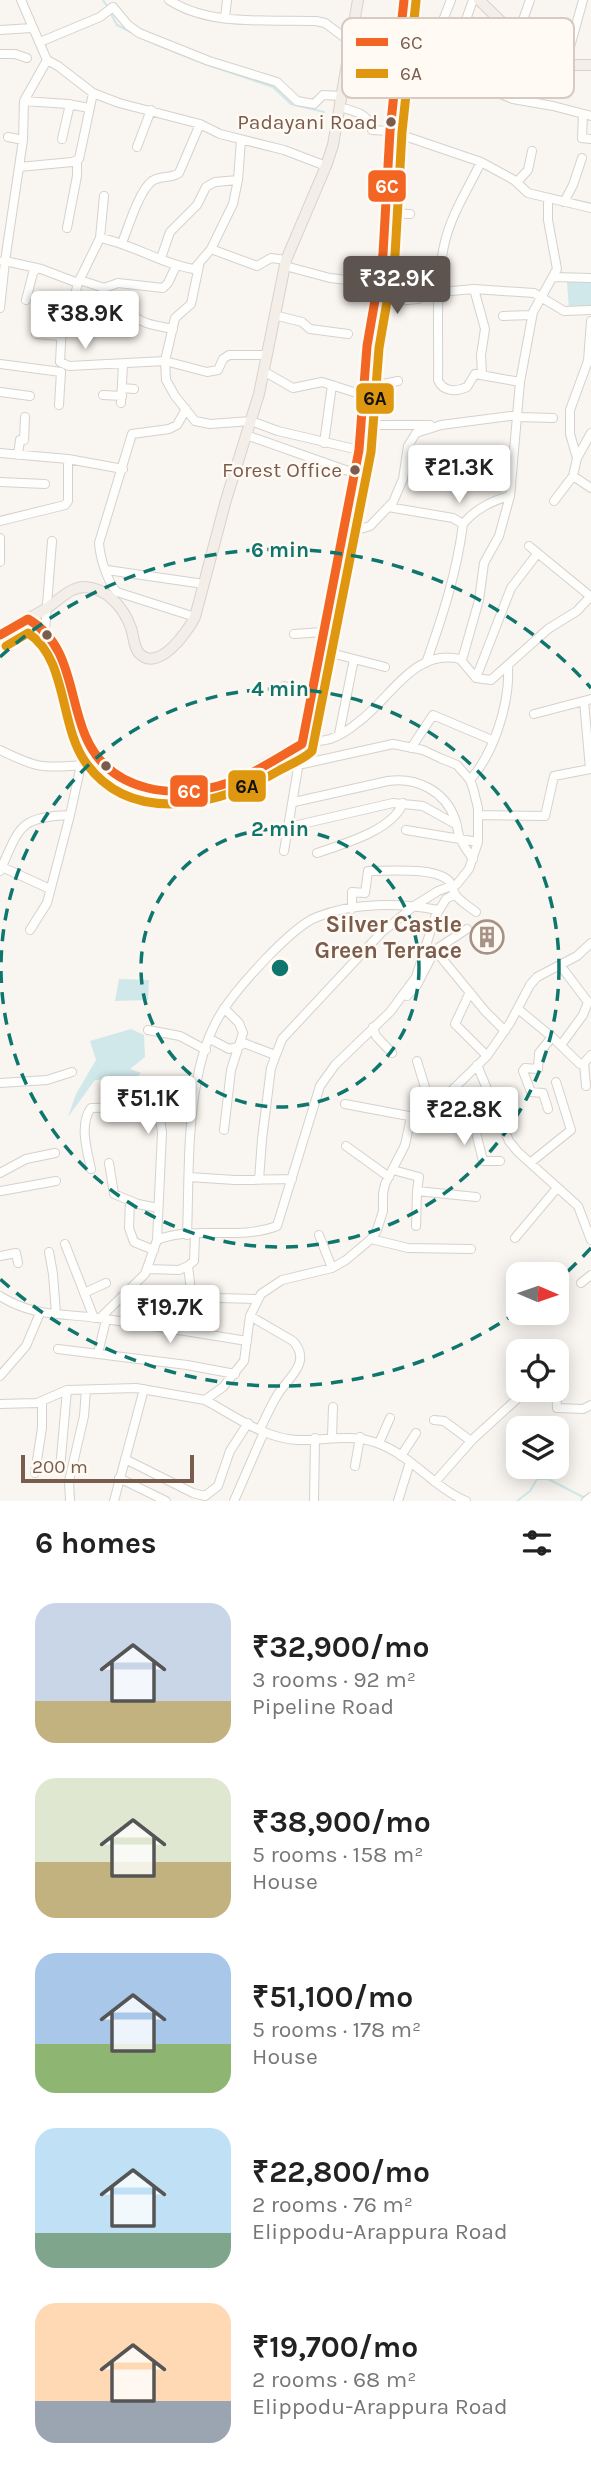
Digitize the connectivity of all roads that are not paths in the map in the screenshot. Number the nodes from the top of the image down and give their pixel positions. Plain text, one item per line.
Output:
1 (21, 0) edge
2 (169, 0) edge
3 (227, 0) edge
4 (358, 0) edge
5 (404, 0) edge
6 (451, 0) edge
7 (473, 0) edge
8 (479, 0) edge
9 (530, 0) edge
10 (583, 0) edge
11 (225, 18) junction
12 (355, 18) edge
13 (402, 18) edge
14 (444, 18) edge
15 (467, 18) edge
16 (496, 18) edge
17 (524, 18) edge
18 (32, 28) junction
19 (0, 30) edge
20 (574, 32) edge
21 (342, 36) edge
22 (40, 41) junction
23 (0, 54) edge
24 (27, 58) dead end
25 (47, 61) junction
26 (93, 93) junction
27 (342, 97) edge
28 (393, 98) edge
29 (510, 98) edge
30 (24, 102) junction
31 (341, 102) junction
32 (70, 104) junction
33 (89, 108) junction
34 (151, 110) junction
35 (587, 115) edge
36 (200, 124) junction
37 (390, 131) junction
38 (8, 137) dead end
39 (23, 139) junction
40 (62, 139) dead end
41 (591, 139) edge
42 (241, 140) junction
43 (137, 147) dead end
44 (532, 151) dead end
45 (582, 158) dead end
46 (77, 160) junction
47 (481, 162) junction
48 (327, 166) junction
49 (19, 167) junction
50 (238, 180) junction
51 (517, 182) junction
52 (104, 196) dead end
53 (548, 199) junction
54 (564, 202) junction
55 (591, 208) edge
56 (386, 213) junction
57 (410, 214) dead end
58 (67, 228) dead end
59 (100, 238) junction
60 (122, 243) junction
61 (211, 249) junction
62 (161, 258) junction
63 (3, 261) edge
64 (286, 263) junction
65 (176, 266) junction
66 (199, 266) junction
67 (37, 268) junction
68 (554, 277) junction
69 (591, 278) edge
70 (79, 281) junction
71 (356, 281) dead end
72 (474, 289) junction
73 (440, 292) junction
74 (541, 295) junction
75 (101, 297) dead end
76 (418, 299) dead end
77 (26, 300) dead end
78 (375, 303) junction
79 (0, 308) edge
80 (591, 310) edge
81 (274, 315) junction
82 (503, 316) dead end
83 (532, 316) junction
84 (591, 321) edge
85 (173, 329) junction
86 (36, 334) dead end
87 (348, 334) dead end
88 (61, 336) junction
89 (267, 355) junction
90 (165, 361) junction
91 (0, 364) edge
92 (123, 364) junction
93 (265, 372) junction
94 (482, 374) junction
95 (398, 381) dead end
96 (520, 383) junction
97 (332, 385) junction
98 (134, 389) dead end
99 (0, 391) edge
100 (364, 391) junction
101 (103, 395) dead end
102 (30, 396) dead end
103 (122, 396) junction
104 (59, 405) dead end
105 (186, 409) junction
106 (518, 416) junction
107 (25, 418) dead end
108 (552, 418) dead end
109 (251, 421) junction
110 (360, 425) junction
111 (441, 425) junction
112 (591, 433) edge
113 (246, 435) junction
114 (324, 443) junction
115 (359, 450) junction
116 (0, 453) edge
117 (18, 454) junction
118 (577, 458) junction
119 (68, 459) junction
120 (123, 469) junction
121 (355, 473) junction
122 (573, 475) junction
123 (0, 482) edge
124 (45, 484) dead end
125 (591, 488) edge
126 (510, 496) junction
127 (554, 501) dead end
128 (388, 508) junction
129 (0, 521) edge
130 (463, 524) junction
131 (344, 534) junction
132 (0, 540) edge
133 (52, 541) dead end
134 (529, 546) dead end
135 (537, 554) junction
136 (0, 562) edge
137 (107, 570) junction
138 (204, 584) junction
139 (591, 596) edge
140 (48, 608) junction
141 (195, 617) junction
142 (28, 619) junction
143 (45, 630) junction
144 (323, 632) junction
145 (294, 634) dead end
146 (0, 635) edge
147 (331, 653) dead end
148 (354, 659) junction
149 (462, 660) junction
150 (426, 663) junction
151 (385, 667) dead end
152 (508, 667) junction
153 (476, 678) junction
154 (284, 686) dead end
155 (311, 693) junction
156 (588, 700) edge
157 (534, 714) dead end
158 (85, 734) junction
159 (339, 734) junction
160 (492, 740) junction
161 (302, 744) junction
162 (411, 748) junction
163 (0, 750) edge
164 (81, 765) junction
165 (298, 765) junction
166 (470, 780) junction
167 (294, 802) junction
168 (403, 803) junction
169 (70, 815) junction
170 (478, 815) junction
171 (457, 825) junction
172 (289, 827) junction
173 (406, 830) dead end
174 (460, 839) junction
175 (478, 842) junction
176 (284, 850) dead end
177 (317, 853) dead end
178 (474, 859) junction
179 (1, 869) edge
180 (50, 889) junction
181 (454, 890) junction
182 (414, 906) junction
183 (352, 909) junction
184 (438, 910) junction
185 (476, 912) dead end
186 (467, 929) dead end
187 (30, 930) dead end
188 (591, 943) edge
189 (435, 950) junction
190 (560, 965) junction
191 (470, 992) junction
192 (394, 1007) junction
193 (224, 1008) junction
194 (518, 1009) junction
195 (373, 1027) junction
196 (148, 1030) dead end
197 (505, 1031) junction
198 (552, 1037) junction
199 (210, 1039) junction
200 (240, 1044) junction
201 (561, 1045) junction
202 (206, 1051) junction
203 (392, 1053) dead end
204 (275, 1055) junction
205 (591, 1055) edge
206 (487, 1056) junction
207 (416, 1061) dead end
208 (477, 1065) junction
209 (587, 1066) edge
210 (72, 1072) dead end
211 (556, 1082) dead end
212 (0, 1083) edge
213 (586, 1086) dead end
214 (454, 1088) junction
215 (490, 1097) junction
216 (345, 1104) dead end
217 (469, 1104) junction
218 (431, 1107) junction
219 (548, 1108) dead end
220 (414, 1117) junction
221 (224, 1130) dead end
222 (346, 1146) dead end
223 (55, 1153) dead end
224 (500, 1161) dead end
225 (109, 1163) dead end
226 (530, 1163) junction
227 (91, 1169) dead end
228 (0, 1173) edge
229 (391, 1173) junction
230 (189, 1177) junction
231 (292, 1179) junction
232 (259, 1180) junction
233 (56, 1181) dead end
234 (557, 1188) junction
235 (0, 1190) edge
236 (417, 1191) junction
237 (476, 1197) dead end
238 (130, 1201) junction
239 (158, 1208) junction
240 (591, 1209) edge
241 (582, 1213) junction
242 (416, 1226) dead end
243 (191, 1235) junction
244 (319, 1235) dead end
245 (515, 1238) dead end
246 (371, 1239) junction
247 (157, 1240) junction
248 (591, 1240) edge
249 (65, 1244) dead end
250 (471, 1249) dead end
251 (154, 1250) junction
252 (49, 1252) dead end
253 (0, 1256) edge
254 (18, 1263) dead end
255 (188, 1266) junction
256 (332, 1268) junction
257 (147, 1269) junction
258 (591, 1275) edge
259 (106, 1283) dead end
260 (581, 1283) dead end
261 (83, 1293) junction
262 (0, 1296) edge
263 (257, 1300) junction
264 (40, 1313) junction
265 (56, 1314) junction
266 (250, 1316) junction
267 (100, 1319) junction
268 (247, 1341) junction
269 (58, 1349) dead end
270 (98, 1353) junction
271 (235, 1374) junction
272 (0, 1376) edge
273 (144, 1389) junction
274 (67, 1390) junction
275 (86, 1390) junction
276 (42, 1401) junction
277 (205, 1401) junction
278 (514, 1402) edge
279 (557, 1402) edge
280 (0, 1404) edge
281 (591, 1405) edge
282 (333, 1406) dead end
283 (390, 1418) dead end
284 (434, 1420) dead end
285 (248, 1423) junction
286 (262, 1431) junction
287 (416, 1433) dead end
288 (332, 1437) junction
289 (360, 1437) junction
290 (315, 1438) junction
291 (471, 1441) junction
292 (379, 1443) junction
293 (401, 1457) junction
294 (125, 1459) junction
295 (410, 1462) junction
296 (355, 1466) dead end
297 (60, 1469) dead end
298 (36, 1473) dead end
299 (119, 1478) junction
300 (435, 1482) junction
301 (591, 1497) edge
302 (453, 1499) edge
303 (70, 1501) edge
304 (114, 1501) edge
305 (166, 1501) edge
306 (234, 1501) edge
307 (314, 1501) edge
308 (398, 1501) edge
309 (466, 1501) edge
310 (586, 1501) edge

1 - 18 street
2 - 11 street
3 - 11 street
4 - 12 main road
5 - 13 main road
6 - 14 street
7 - 15 street
8 - 16 main road
9 - 17 street
10 - 20 street
11 - 21 street
18 - 19 street
18 - 22 street
22 - 25 street
22 - 31 street
23 - 24 street
25 - 26 street
25 - 30 street
26 - 33 street
26 - 34 street
27 - 31 main road
28 - 37 main road
29 - 35 street
30 - 32 street
30 - 39 street
31 - 37 street
31 - 48 main road
32 - 33 street
32 - 40 street
33 - 46 street
34 - 36 street
34 - 43 street
35 - 41 street
36 - 42 street
36 - 60 street
37 - 47 street
37 - 56 main road
38 - 39 street
39 - 49 street
42 - 48 street
42 - 50 street
44 - 51 street
45 - 54 street
46 - 49 street
46 - 58 street
47 - 51 street
47 - 73 street
48 - 64 main road
49 - 63 street
50 - 61 street
50 - 62 street
51 - 53 street
52 - 59 street
53 - 54 street
53 - 68 street
54 - 55 street
56 - 57 street
56 - 78 main road
59 - 60 street
59 - 70 street
60 - 62 street
61 - 64 street
61 - 66 street
62 - 65 street
63 - 67 street
63 - 79 street
64 - 71 street
64 - 81 main road
65 - 66 street
65 - 70 street
66 - 85 street
67 - 70 street
67 - 77 street
68 - 69 street
68 - 74 street
70 - 88 street
72 - 73 street
72 - 74 street
72 - 94 street
73 - 94 street
74 - 80 street
74 - 83 street
75 - 85 street
76 - 78 street
78 - 100 main road
81 - 87 street
81 - 89 main road
82 - 83 street
83 - 96 street
84 - 118 street
85 - 90 street
86 - 88 street
88 - 92 street
89 - 90 street
89 - 93 main road
90 - 92 street
90 - 105 street
91 - 104 street
92 - 103 street
93 - 97 street
93 - 109 main road
94 - 96 street
95 - 100 street
96 - 106 street
97 - 100 street
97 - 114 street
98 - 103 street
99 - 102 street
100 - 110 main road
101 - 103 street
105 - 109 street
105 - 120 street
106 - 108 street
106 - 111 street
106 - 126 street
107 - 117 street
109 - 113 main road
109 - 114 street
110 - 111 street
110 - 115 main road
111 - 128 street
112 - 118 street
113 - 121 street
113 - 138 main road
114 - 115 street
115 - 121 main road
116 - 117 street
117 - 119 street
118 - 122 street
119 - 120 street
119 - 129 street
120 - 137 street
121 - 131 main road
122 - 125 street
122 - 127 street
123 - 124 street
126 - 130 street
126 - 149 street
128 - 130 street
128 - 131 street
130 - 150 street
131 - 144 main road
132 - 136 street
133 - 140 street
134 - 135 street
135 - 139 street
135 - 153 street
137 - 138 street
137 - 141 street
138 - 141 main road
139 - 152 street
140 - 141 main road
140 - 142 main road
140 - 143 street
142 - 143 street
142 - 146 main road
143 - 158 street
144 - 145 street
144 - 155 main road
147 - 148 street
148 - 151 street
148 - 159 street
149 - 150 street
149 - 153 street
150 - 159 street
152 - 153 street
152 - 160 street
154 - 155 street
155 - 161 main road
156 - 157 street
156 - 170 street
158 - 161 street
158 - 164 street
159 - 161 street
160 - 162 street
160 - 166 street
161 - 165 street
162 - 165 street
162 - 166 street
163 - 164 street
164 - 169 street
165 - 167 street
166 - 170 street
167 - 171 street
167 - 172 street
168 - 171 street
168 - 172 street
168 - 177 street
169 - 179 street
169 - 180 street
170 - 175 street
171 - 174 street
172 - 176 street
173 - 174 street
174 - 175 street
174 - 178 street
175 - 178 street
178 - 181 street
179 - 180 street
180 - 187 street
181 - 182 street
181 - 183 street
181 - 184 street
181 - 185 street
182 - 183 street
182 - 184 street
182 - 204 street
183 - 193 street
184 - 192 street
186 - 189 street
188 - 190 street
189 - 191 street
189 - 192 street
190 - 194 street
190 - 201 street
191 - 197 street
191 - 206 street
192 - 195 street
193 - 199 street
193 - 200 street
194 - 197 street
194 - 198 street
195 - 203 street
195 - 231 street
196 - 202 street
197 - 206 street
198 - 201 street
198 - 219 street
199 - 200 street
199 - 202 street
200 - 204 street
200 - 221 street
201 - 209 street
202 - 230 street
204 - 232 street
205 - 209 street
206 - 208 street
207 - 218 street
208 - 214 street
208 - 215 street
209 - 213 street
210 - 212 street
211 - 226 street
214 - 217 street
214 - 218 street
215 - 217 street
215 - 226 street
216 - 220 street
217 - 224 street
218 - 220 street
220 - 229 street
222 - 229 street
223 - 228 street
225 - 238 street
226 - 234 street
227 - 239 street
229 - 236 street
229 - 246 street
230 - 232 street
230 - 243 street
231 - 232 street
231 - 243 street
233 - 235 street
234 - 241 street
234 - 245 street
236 - 237 street
236 - 242 street
238 - 239 street
238 - 251 street
239 - 247 street
240 - 241 street
241 - 248 street
243 - 247 street
243 - 255 street
244 - 256 street
246 - 250 street
246 - 256 street
247 - 251 street
249 - 261 street
251 - 257 street
252 - 265 street
253 - 254 street
255 - 257 street
255 - 263 street
256 - 263 street
257 - 267 street
258 - 260 street
259 - 261 street
261 - 267 street
262 - 264 street
263 - 266 street
264 - 265 street
264 - 272 street
265 - 267 street
266 - 268 street
266 - 286 street
267 - 268 street
267 - 270 street
268 - 271 street
269 - 270 street
270 - 271 street
271 - 277 street
273 - 275 street
273 - 277 street
273 - 294 street
274 - 275 street
274 - 276 street
274 - 297 street
275 - 303 street
276 - 280 street
276 - 298 street
277 - 285 street
278 - 291 street
279 - 281 street
282 - 288 street
283 - 292 street
284 - 291 street
285 - 286 street
285 - 294 street
286 - 290 street
286 - 306 street
287 - 293 street
288 - 289 street
288 - 290 street
289 - 292 street
289 - 296 street
290 - 307 street
291 - 300 street
292 - 293 street
293 - 295 street
294 - 299 street
295 - 300 street
295 - 308 street
299 - 304 street
299 - 305 street
300 - 302 street
301 - 310 street
302 - 309 street

